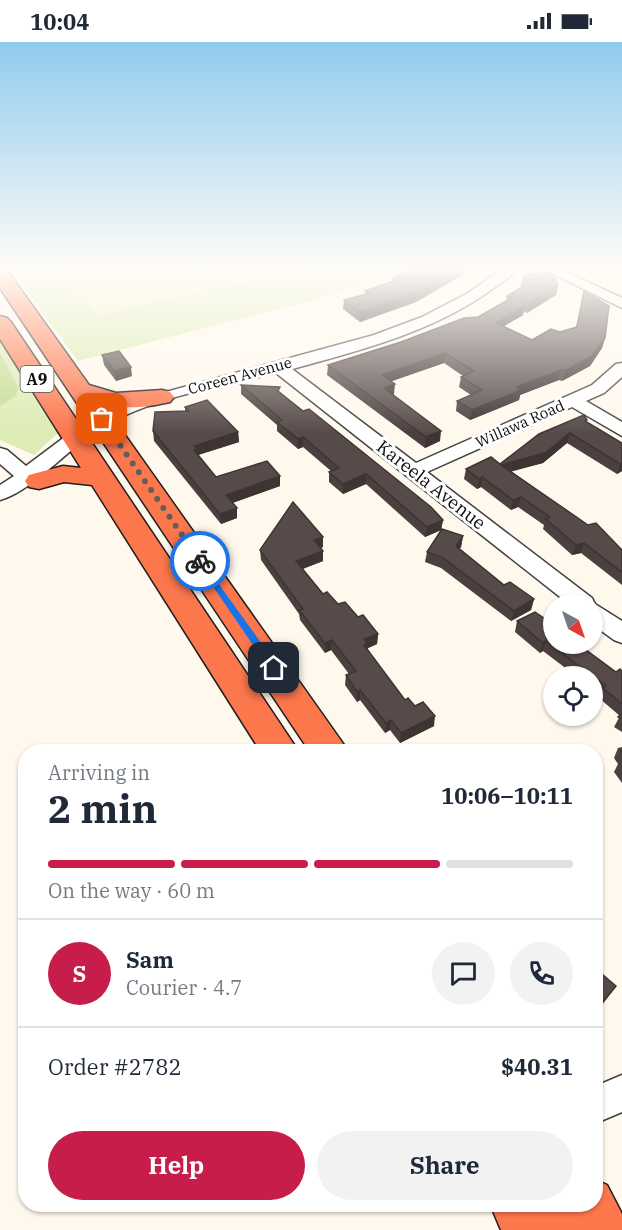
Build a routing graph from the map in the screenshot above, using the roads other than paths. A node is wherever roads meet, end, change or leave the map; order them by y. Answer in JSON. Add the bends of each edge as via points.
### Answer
{"nodes":[{"id":1,"x":0,"y":322,"type":"edge"},
{"id":2,"x":34,"y":322,"type":"edge"},
{"id":3,"x":420,"y":322,"type":"edge"},
{"id":4,"x":278,"y":366,"type":"junction"},
{"id":5,"x":622,"y":368,"type":"edge"},
{"id":6,"x":81,"y":390,"type":"junction"},
{"id":7,"x":162,"y":397,"type":"junction"},
{"id":8,"x":573,"y":400,"type":"junction"},
{"id":9,"x":622,"y":430,"type":"edge"},
{"id":10,"x":111,"y":432,"type":"junction"},
{"id":11,"x":77,"y":442,"type":"junction"},
{"id":12,"x":0,"y":454,"type":"edge"},
{"id":13,"x":412,"y":472,"type":"junction"},
{"id":14,"x":32,"y":478,"type":"junction"},
{"id":15,"x":103,"y":478,"type":"junction"},
{"id":16,"x":0,"y":494,"type":"edge"},
{"id":17,"x":0,"y":504,"type":"edge"},
{"id":18,"x":571,"y":594,"type":"edge"},
{"id":19,"x":603,"y":619,"type":"edge"},
{"id":20,"x":622,"y":634,"type":"edge"},
{"id":21,"x":275,"y":744,"type":"edge"},
{"id":22,"x":326,"y":744,"type":"edge"},
{"id":23,"x":622,"y":1093,"type":"edge"},
{"id":24,"x":603,"y":1102,"type":"edge"},
{"id":25,"x":521,"y":1212,"type":"edge"},
{"id":26,"x":556,"y":1212,"type":"edge"},
{"id":27,"x":592,"y":1212,"type":"edge"},
{"id":28,"x":529,"y":1230,"type":"edge"},
{"id":29,"x":562,"y":1230,"type":"edge"},
{"id":30,"x":601,"y":1230,"type":"edge"}],
"edges":[{"from":1,"to":11,"type":"highway","number":"A9"},
{"from":2,"to":6,"type":"highway","number":"A9"},
{"from":3,"to":4,"type":"street","name":"Coreen Avenue"},
{"from":4,"to":7,"type":"street","name":"Coreen Avenue"},
{"from":4,"to":13,"type":"street","name":"Kareela Avenue"},
{"from":5,"to":8,"type":"street","name":"Willawa Road","via":[[608,383]]},
{"from":6,"to":7,"type":"highway","via":[[115,400]]},
{"from":6,"to":10,"type":"highway","number":"A9"},
{"from":7,"to":10,"type":"street","name":"Coreen Avenue"},
{"from":7,"to":10,"type":"highway","via":[[131,425]]},
{"from":8,"to":9,"type":"street"},
{"from":8,"to":13,"type":"street","name":"Willawa Road"},
{"from":10,"to":11,"type":"street","name":"Coreen Avenue"},
{"from":10,"to":22,"type":"highway","number":"A9"},
{"from":11,"to":14,"type":"street","name":"Coreen Avenue"},
{"from":11,"to":15,"type":"highway","number":"A9"},
{"from":12,"to":14,"type":"street"},
{"from":13,"to":18,"type":"street","name":"Kareela Avenue"},
{"from":14,"to":15,"type":"highway","via":[[63,474]]},
{"from":14,"to":16,"type":"street"},
{"from":14,"to":17,"type":"street","name":"Coreen Avenue"},
{"from":15,"to":21,"type":"highway","number":"A9"},
{"from":19,"to":20,"type":"street"},
{"from":23,"to":24,"type":"street"},
{"from":25,"to":28,"type":"highway"},
{"from":26,"to":29,"type":"highway"},
{"from":27,"to":30,"type":"highway"}]}
